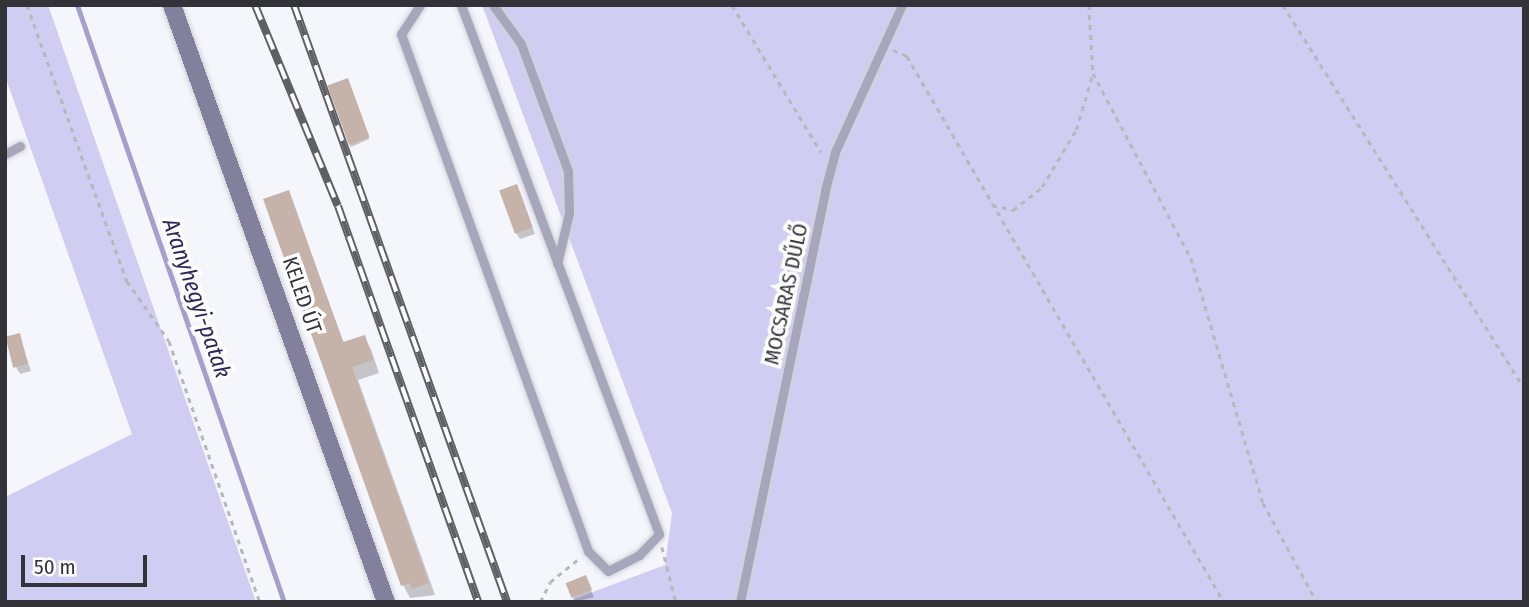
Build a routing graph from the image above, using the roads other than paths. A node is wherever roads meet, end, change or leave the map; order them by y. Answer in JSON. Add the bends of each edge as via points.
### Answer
{"nodes":[{"id":1,"x":172,"y":5,"type":"edge"},
{"id":2,"x":420,"y":5,"type":"edge"},
{"id":3,"x":461,"y":5,"type":"edge"},
{"id":4,"x":493,"y":5,"type":"edge"},
{"id":5,"x":902,"y":5,"type":"edge"},
{"id":6,"x":20,"y":146,"type":"dead end"},
{"id":7,"x":5,"y":154,"type":"edge"},
{"id":8,"x":557,"y":264,"type":"junction"},
{"id":9,"x":386,"y":602,"type":"edge"},
{"id":10,"x":740,"y":602,"type":"edge"}],
"edges":[{"from":1,"to":9,"type":"street","name":"KELED ÚT"},
{"from":2,"to":8,"type":"lane","via":[[401,34],[588,551],[607,572],[639,555],[659,534]]},
{"from":3,"to":8,"type":"lane"},
{"from":4,"to":8,"type":"lane","via":[[521,44],[568,171],[569,213]]},
{"from":5,"to":10,"type":"lane","name":"MOCSARAS DŰLŐ","via":[[831,169]]},
{"from":6,"to":7,"type":"lane"}]}
